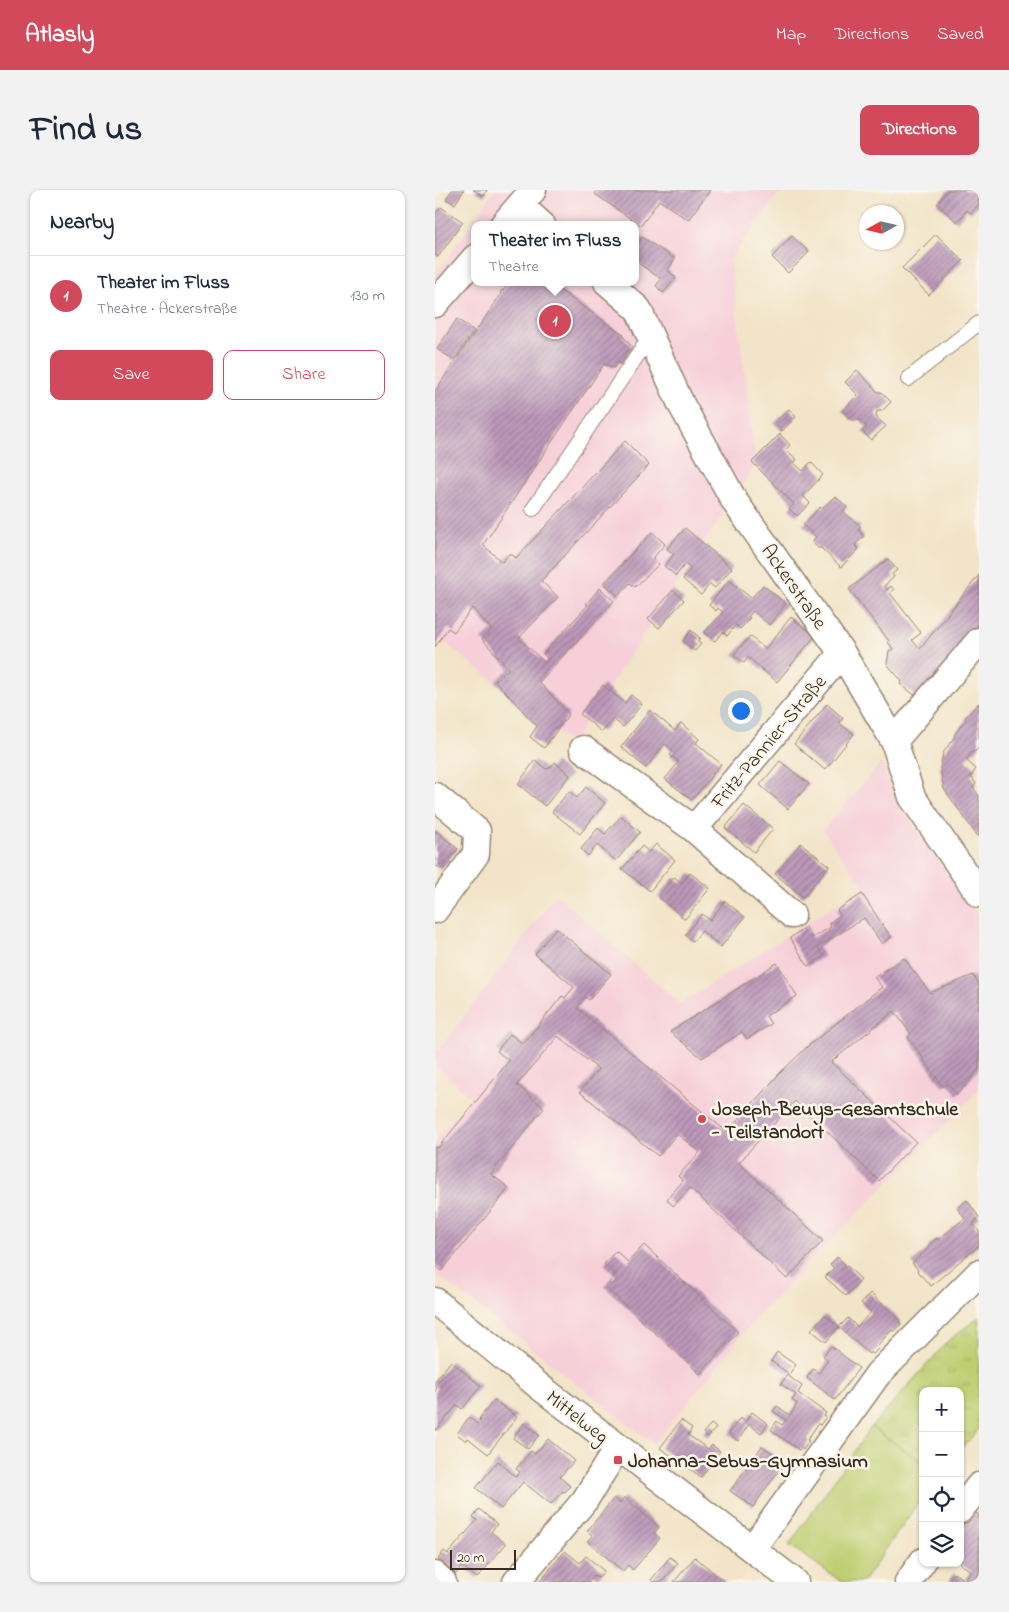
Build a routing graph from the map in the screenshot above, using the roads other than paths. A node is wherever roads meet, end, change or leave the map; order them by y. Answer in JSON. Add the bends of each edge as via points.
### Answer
{"nodes":[{"id":1,"x":526,"y":198,"type":"edge"},
{"id":2,"x":506,"y":221,"type":"edge"},
{"id":3,"x":540,"y":221,"type":"edge"},
{"id":4,"x":471,"y":263,"type":"edge"},
{"id":5,"x":612,"y":286,"type":"edge"},
{"id":6,"x":435,"y":304,"type":"edge"},
{"id":7,"x":979,"y":323,"type":"edge"},
{"id":8,"x":650,"y":337,"type":"junction"},
{"id":9,"x":908,"y":379,"type":"dead end"},
{"id":10,"x":533,"y":509,"type":"dead end"},
{"id":11,"x":979,"y":641,"type":"edge"},
{"id":12,"x":842,"y":653,"type":"junction"},
{"id":13,"x":894,"y":742,"type":"junction"},
{"id":14,"x":583,"y":749,"type":"dead end"},
{"id":15,"x":435,"y":796,"type":"edge"},
{"id":16,"x":694,"y":829,"type":"junction"},
{"id":17,"x":979,"y":894,"type":"edge"},
{"id":18,"x":435,"y":910,"type":"edge"},
{"id":19,"x":792,"y":915,"type":"dead end"},
{"id":20,"x":979,"y":1273,"type":"edge"},
{"id":21,"x":435,"y":1301,"type":"edge"},
{"id":22,"x":618,"y":1447,"type":"junction"},
{"id":23,"x":979,"y":1486,"type":"edge"},
{"id":24,"x":964,"y":1505,"type":"edge"},
{"id":25,"x":752,"y":1549,"type":"junction"},
{"id":26,"x":919,"y":1567,"type":"edge"},
{"id":27,"x":435,"y":1575,"type":"edge"},
{"id":28,"x":443,"y":1582,"type":"edge"},
{"id":29,"x":516,"y":1582,"type":"edge"},
{"id":30,"x":795,"y":1582,"type":"edge"},
{"id":31,"x":908,"y":1582,"type":"edge"}],
"edges":[{"from":1,"to":2,"type":"street"},
{"from":1,"to":3,"type":"street"},
{"from":4,"to":6,"type":"street"},
{"from":5,"to":8,"type":"street","name":"Ackerstraße","via":[[638,309]]},
{"from":7,"to":9,"type":"lane"},
{"from":8,"to":10,"type":"lane"},
{"from":8,"to":12,"type":"street","name":"Ackerstraße","via":[[681,404],[735,502]]},
{"from":11,"to":13,"type":"street"},
{"from":12,"to":13,"type":"street","name":"Ackerstraße"},
{"from":12,"to":16,"type":"street","name":"Fritz-Pannier-Straße"},
{"from":13,"to":17,"type":"street","name":"Ackerstraße","via":[[912,797]]},
{"from":14,"to":16,"type":"street"},
{"from":15,"to":18,"type":"street","via":[[477,831],[476,854]]},
{"from":16,"to":19,"type":"street"},
{"from":20,"to":25,"type":"street","via":[[879,1374]]},
{"from":21,"to":22,"type":"street","name":"Mittelweg","via":[[540,1388]]},
{"from":22,"to":25,"type":"street","name":"Mittelweg"},
{"from":22,"to":29,"type":"street","via":[[585,1500]]},
{"from":23,"to":24,"type":"street"},
{"from":25,"to":30,"type":"street","name":"Mittelweg"},
{"from":26,"to":31,"type":"street"},
{"from":27,"to":28,"type":"street"}]}
